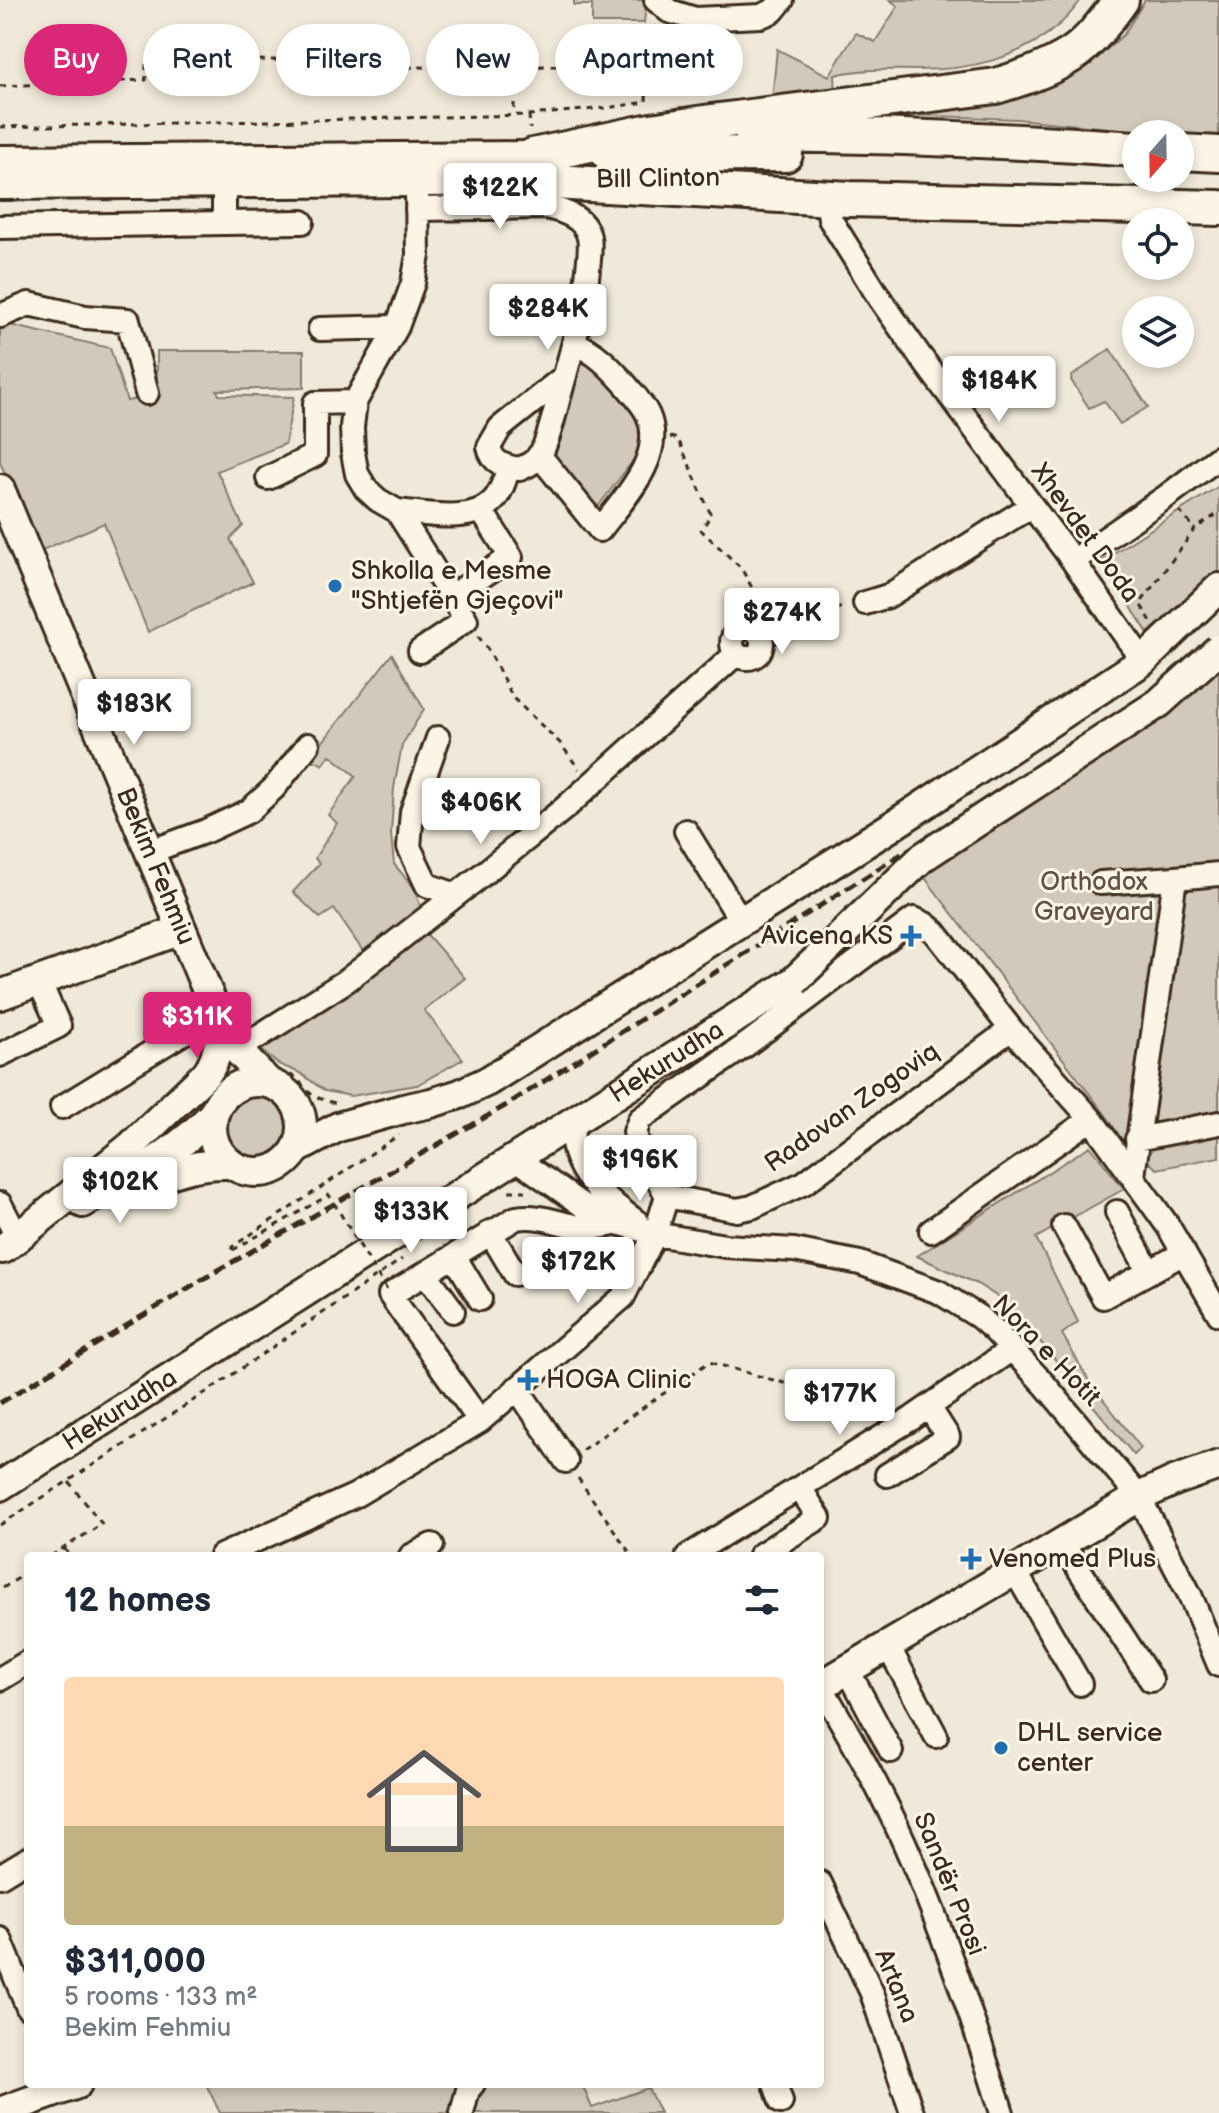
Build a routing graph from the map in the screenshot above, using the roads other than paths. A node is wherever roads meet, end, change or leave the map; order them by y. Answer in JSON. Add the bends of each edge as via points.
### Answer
{"nodes":[{"id":1,"x":782,"y":0,"type":"edge"},
{"id":2,"x":1121,"y":0,"type":"edge"},
{"id":3,"x":662,"y":6,"type":"edge"},
{"id":4,"x":1122,"y":148,"type":"edge"},
{"id":5,"x":1194,"y":153,"type":"edge"},
{"id":6,"x":1219,"y":154,"type":"edge"},
{"id":7,"x":533,"y":155,"type":"junction"},
{"id":8,"x":0,"y":160,"type":"edge"},
{"id":9,"x":1122,"y":167,"type":"edge"},
{"id":10,"x":1194,"y":170,"type":"edge"},
{"id":11,"x":1219,"y":171,"type":"edge"},
{"id":12,"x":224,"y":183,"type":"junction"},
{"id":13,"x":0,"y":185,"type":"edge"},
{"id":14,"x":1219,"y":193,"type":"edge"},
{"id":15,"x":417,"y":195,"type":"junction"},
{"id":16,"x":839,"y":198,"type":"junction"},
{"id":17,"x":1219,"y":208,"type":"edge"},
{"id":18,"x":302,"y":222,"type":"dead end"},
{"id":19,"x":224,"y":223,"type":"junction"},
{"id":20,"x":0,"y":227,"type":"edge"},
{"id":21,"x":0,"y":316,"type":"edge"},
{"id":22,"x":397,"y":327,"type":"junction"},
{"id":23,"x":320,"y":329,"type":"dead end"},
{"id":24,"x":574,"y":343,"type":"junction"},
{"id":25,"x":565,"y":376,"type":"junction"},
{"id":26,"x":147,"y":393,"type":"dead end"},
{"id":27,"x":355,"y":402,"type":"junction"},
{"id":28,"x":539,"y":455,"type":"junction"},
{"id":29,"x":1219,"y":457,"type":"edge"},
{"id":30,"x":509,"y":467,"type":"junction"},
{"id":31,"x":268,"y":478,"type":"dead end"},
{"id":32,"x":1031,"y":506,"type":"junction"},
{"id":33,"x":3,"y":507,"type":"edge"},
{"id":34,"x":481,"y":510,"type":"junction"},
{"id":35,"x":397,"y":511,"type":"junction"},
{"id":36,"x":1073,"y":561,"type":"junction"},
{"id":37,"x":1219,"y":588,"type":"edge"},
{"id":38,"x":452,"y":596,"type":"junction"},
{"id":39,"x":865,"y":603,"type":"road end"},
{"id":40,"x":761,"y":642,"type":"road end"},
{"id":41,"x":1219,"y":649,"type":"edge"},
{"id":42,"x":420,"y":651,"type":"dead end"},
{"id":43,"x":1143,"y":661,"type":"junction"},
{"id":44,"x":438,"y":738,"type":"dead end"},
{"id":45,"x":308,"y":745,"type":"dead end"},
{"id":46,"x":686,"y":831,"type":"dead end"},
{"id":47,"x":149,"y":852,"type":"junction"},
{"id":48,"x":1219,"y":874,"type":"edge"},
{"id":49,"x":1175,"y":878,"type":"junction"},
{"id":50,"x":1101,"y":883,"type":"dead end"},
{"id":51,"x":456,"y":895,"type":"junction"},
{"id":52,"x":741,"y":921,"type":"junction"},
{"id":53,"x":181,"y":930,"type":"junction"},
{"id":54,"x":39,"y":981,"type":"junction"},
{"id":55,"x":0,"y":995,"type":"edge"},
{"id":56,"x":220,"y":1020,"type":"junction"},
{"id":57,"x":1011,"y":1029,"type":"junction"},
{"id":58,"x":237,"y":1050,"type":"junction"},
{"id":59,"x":0,"y":1055,"type":"edge"},
{"id":60,"x":276,"y":1078,"type":"junction"},
{"id":61,"x":298,"y":1106,"type":"junction"},
{"id":62,"x":62,"y":1107,"type":"dead end"},
{"id":63,"x":216,"y":1107,"type":"junction"},
{"id":64,"x":406,"y":1118,"type":"junction"},
{"id":65,"x":1091,"y":1119,"type":"junction"},
{"id":66,"x":574,"y":1122,"type":"junction"},
{"id":67,"x":1219,"y":1123,"type":"edge"},
{"id":68,"x":1137,"y":1139,"type":"junction"},
{"id":69,"x":297,"y":1149,"type":"junction"},
{"id":70,"x":515,"y":1158,"type":"junction"},
{"id":71,"x":230,"y":1164,"type":"junction"},
{"id":72,"x":1133,"y":1176,"type":"junction"},
{"id":73,"x":667,"y":1196,"type":"junction"},
{"id":74,"x":0,"y":1204,"type":"edge"},
{"id":75,"x":1117,"y":1212,"type":"dead end"},
{"id":76,"x":618,"y":1223,"type":"junction"},
{"id":77,"x":1064,"y":1226,"type":"dead end"},
{"id":78,"x":931,"y":1231,"type":"dead end"},
{"id":79,"x":490,"y":1232,"type":"junction"},
{"id":80,"x":655,"y":1234,"type":"junction"},
{"id":81,"x":10,"y":1244,"type":"edge"},
{"id":82,"x":1184,"y":1253,"type":"junction"},
{"id":83,"x":454,"y":1256,"type":"junction"},
{"id":84,"x":1149,"y":1272,"type":"junction"},
{"id":85,"x":426,"y":1274,"type":"junction"},
{"id":86,"x":515,"y":1274,"type":"dead end"},
{"id":87,"x":1209,"y":1278,"type":"edge"},
{"id":88,"x":480,"y":1299,"type":"dead end"},
{"id":89,"x":453,"y":1311,"type":"dead end"},
{"id":90,"x":1219,"y":1314,"type":"edge"},
{"id":91,"x":1012,"y":1349,"type":"junction"},
{"id":92,"x":517,"y":1388,"type":"junction"},
{"id":93,"x":920,"y":1413,"type":"junction"},
{"id":94,"x":480,"y":1421,"type":"junction"},
{"id":95,"x":566,"y":1461,"type":"road end"},
{"id":96,"x":1219,"y":1465,"type":"edge"},
{"id":97,"x":887,"y":1475,"type":"dead end"},
{"id":98,"x":0,"y":1486,"type":"edge"},
{"id":99,"x":800,"y":1488,"type":"junction"},
{"id":100,"x":1139,"y":1497,"type":"junction"},
{"id":101,"x":1062,"y":1543,"type":"junction"},
{"id":102,"x":432,"y":1545,"type":"dead end"},
{"id":103,"x":230,"y":1552,"type":"edge"},
{"id":104,"x":419,"y":1552,"type":"edge"},
{"id":105,"x":695,"y":1552,"type":"edge"},
{"id":106,"x":765,"y":1552,"type":"edge"},
{"id":107,"x":1015,"y":1571,"type":"junction"},
{"id":108,"x":888,"y":1646,"type":"junction"},
{"id":109,"x":24,"y":1664,"type":"edge"},
{"id":110,"x":1219,"y":1665,"type":"edge"},
{"id":111,"x":848,"y":1670,"type":"junction"},
{"id":112,"x":0,"y":1679,"type":"edge"},
{"id":113,"x":1151,"y":1680,"type":"dead end"},
{"id":114,"x":824,"y":1684,"type":"edge"},
{"id":115,"x":1080,"y":1684,"type":"dead end"},
{"id":116,"x":824,"y":1693,"type":"edge"},
{"id":117,"x":936,"y":1736,"type":"dead end"},
{"id":118,"x":891,"y":1751,"type":"dead end"},
{"id":119,"x":24,"y":1861,"type":"edge"},
{"id":120,"x":0,"y":1876,"type":"edge"},
{"id":121,"x":824,"y":1891,"type":"edge"},
{"id":122,"x":0,"y":1939,"type":"edge"},
{"id":123,"x":24,"y":1998,"type":"edge"},
{"id":124,"x":66,"y":2088,"type":"edge"},
{"id":125,"x":470,"y":2088,"type":"edge"},
{"id":126,"x":0,"y":2112,"type":"edge"},
{"id":127,"x":462,"y":2113,"type":"edge"},
{"id":128,"x":912,"y":2113,"type":"edge"},
{"id":129,"x":1002,"y":2113,"type":"edge"}],
"edges":[{"from":1,"to":3,"type":"street","via":[[773,11],[748,18],[695,19]]},
{"from":2,"to":7,"type":"highway","via":[[1073,53],[1035,74],[996,86],[711,122]]},
{"from":4,"to":7,"type":"highway","via":[[850,135],[674,136]]},
{"from":5,"to":6,"type":"highway"},
{"from":7,"to":8,"type":"main road","name":"Bill Clinton"},
{"from":7,"to":9,"type":"highway","name":"Bill Clinton","via":[[824,154]]},
{"from":7,"to":14,"type":"highway","name":"Bill Clinton","via":[[741,178]]},
{"from":7,"to":15,"type":"main road","name":"Bill Clinton"},
{"from":7,"to":16,"type":"highway"},
{"from":10,"to":11,"type":"highway"},
{"from":12,"to":13,"type":"main road","name":"Bill Clinton"},
{"from":12,"to":15,"type":"main road","name":"Bill Clinton"},
{"from":12,"to":19,"type":"street"},
{"from":15,"to":22,"type":"street","via":[[418,255]]},
{"from":15,"to":24,"type":"street","via":[[546,207],[575,217],[589,237],[590,253]]},
{"from":16,"to":17,"type":"highway"},
{"from":16,"to":32,"type":"street","name":"Xhevdet Doda","via":[[830,219],[873,288]]},
{"from":18,"to":19,"type":"street"},
{"from":19,"to":20,"type":"street"},
{"from":21,"to":26,"type":"street","via":[[29,304],[128,320]]},
{"from":22,"to":23,"type":"street"},
{"from":22,"to":27,"type":"street"},
{"from":24,"to":25,"type":"street"},
{"from":24,"to":28,"type":"street","via":[[601,358],[648,416],[652,430],[646,464],[600,530]]},
{"from":25,"to":28,"type":"street"},
{"from":25,"to":30,"type":"street","via":[[492,439],[491,455]]},
{"from":27,"to":31,"type":"street","via":[[315,403],[315,455]]},
{"from":27,"to":35,"type":"street","via":[[357,474],[366,489]]},
{"from":28,"to":30,"type":"street","via":[[530,465]]},
{"from":29,"to":36,"type":"street"},
{"from":30,"to":34,"type":"street","via":[[498,495]]},
{"from":32,"to":36,"type":"street","name":"Xhevdet Doda"},
{"from":32,"to":39,"type":"street","via":[[888,596]]},
{"from":33,"to":47,"type":"main road","name":"Bekim Fehmiu"},
{"from":34,"to":35,"type":"street","via":[[465,515]]},
{"from":34,"to":38,"type":"street","via":[[511,557]]},
{"from":35,"to":38,"type":"street"},
{"from":36,"to":43,"type":"street","name":"Xhevdet Doda"},
{"from":37,"to":43,"type":"main road"},
{"from":38,"to":42,"type":"street","via":[[466,620]]},
{"from":40,"to":51,"type":"street","via":[[752,629],[736,633],[736,654],[566,807]]},
{"from":41,"to":66,"type":"main road","name":"Hekurudha","bridge":true,"via":[[1159,703],[923,857],[794,981]]},
{"from":43,"to":52,"type":"main road"},
{"from":44,"to":51,"type":"street","via":[[412,812],[409,847],[427,885]]},
{"from":45,"to":47,"type":"street","via":[[249,811]]},
{"from":46,"to":52,"type":"street"},
{"from":47,"to":53,"type":"main road","name":"Bekim Fehmiu"},
{"from":48,"to":49,"type":"street"},
{"from":49,"to":50,"type":"street"},
{"from":49,"to":68,"type":"street"},
{"from":51,"to":58,"type":"street","via":[[346,981]]},
{"from":52,"to":64,"type":"main road","via":[[488,1081]]},
{"from":53,"to":54,"type":"main road"},
{"from":53,"to":56,"type":"main road","name":"Bekim Fehmiu"},
{"from":54,"to":55,"type":"main road"},
{"from":54,"to":59,"type":"street","via":[[59,1026]]},
{"from":56,"to":58,"type":"main road","name":"Bekim Fehmiu"},
{"from":56,"to":62,"type":"street","via":[[183,1033]]},
{"from":56,"to":63,"type":"main road","name":"Bekim Fehmiu","via":[[223,1083]]},
{"from":56,"to":81,"type":"main road","via":[[220,1044],[207,1073],[130,1147]]},
{"from":57,"to":65,"type":"street"},
{"from":57,"to":73,"type":"street","name":"Radovan Zogoviq","via":[[804,1183],[737,1210]]},
{"from":57,"to":73,"type":"street","via":[[935,932],[914,919],[640,1119],[637,1141]]},
{"from":58,"to":60,"type":"main road","name":"Bekim Fehmiu"},
{"from":60,"to":61,"type":"main road"},
{"from":60,"to":63,"type":"main road","via":[[244,1083]]},
{"from":61,"to":64,"type":"main road"},
{"from":61,"to":69,"type":"main road","via":[[302,1134]]},
{"from":63,"to":71,"type":"main road","via":[[213,1141]]},
{"from":63,"to":81,"type":"main road","via":[[170,1153]]},
{"from":64,"to":69,"type":"main road","via":[[338,1127]]},
{"from":65,"to":72,"type":"street"},
{"from":65,"to":78,"type":"street"},
{"from":66,"to":70,"type":"main road","name":"Hekurudha"},
{"from":66,"to":80,"type":"street","name":"Nora e Hotit","via":[[575,1151],[597,1191]]},
{"from":67,"to":68,"type":"street"},
{"from":68,"to":72,"type":"street"},
{"from":69,"to":71,"type":"main road","via":[[288,1161],[259,1173]]},
{"from":70,"to":76,"type":"street","name":"Nora e Hotit","via":[[592,1212]]},
{"from":70,"to":98,"type":"main road","name":"Hekurudha"},
{"from":71,"to":81,"type":"main road","via":[[179,1169]]},
{"from":72,"to":82,"type":"street"},
{"from":73,"to":80,"type":"street"},
{"from":74,"to":81,"type":"street"},
{"from":75,"to":84,"type":"street"},
{"from":76,"to":79,"type":"street","via":[[581,1227],[530,1215]]},
{"from":76,"to":80,"type":"street","name":"Nora e Hotit"},
{"from":77,"to":84,"type":"street","via":[[1103,1297]]},
{"from":79,"to":83,"type":"street"},
{"from":79,"to":86,"type":"street"},
{"from":80,"to":91,"type":"street","name":"Nora e Hotit","via":[[860,1263],[939,1292],[979,1317]]},
{"from":80,"to":92,"type":"street","via":[[623,1297]]},
{"from":82,"to":84,"type":"street"},
{"from":82,"to":87,"type":"street"},
{"from":83,"to":85,"type":"street"},
{"from":83,"to":88,"type":"street"},
{"from":85,"to":89,"type":"street"},
{"from":85,"to":94,"type":"street","via":[[384,1285]]},
{"from":87,"to":90,"type":"street"},
{"from":91,"to":93,"type":"street"},
{"from":91,"to":100,"type":"street","name":"Nora e Hotit"},
{"from":92,"to":94,"type":"street"},
{"from":92,"to":95,"type":"street"},
{"from":93,"to":97,"type":"street","via":[[948,1437]]},
{"from":93,"to":99,"type":"street"},
{"from":94,"to":103,"type":"street","via":[[356,1495]]},
{"from":96,"to":100,"type":"main road"},
{"from":99,"to":105,"type":"street"},
{"from":99,"to":106,"type":"street","via":[[819,1518]]},
{"from":100,"to":101,"type":"main road"},
{"from":100,"to":110,"type":"street","name":"Nora e Hotit"},
{"from":101,"to":107,"type":"main road"},
{"from":101,"to":113,"type":"street"},
{"from":102,"to":104,"type":"street"},
{"from":107,"to":108,"type":"main road"},
{"from":107,"to":115,"type":"street"},
{"from":108,"to":111,"type":"main road"},
{"from":108,"to":117,"type":"street"},
{"from":109,"to":112,"type":"street"},
{"from":111,"to":114,"type":"main road"},
{"from":111,"to":118,"type":"street"},
{"from":116,"to":129,"type":"street","name":"Sandër Prosi","via":[[905,1843]]},
{"from":119,"to":120,"type":"street"},
{"from":121,"to":128,"type":"street","name":"Artana","via":[[872,1993]]},
{"from":122,"to":123,"type":"street"},
{"from":124,"to":126,"type":"main road"},
{"from":125,"to":127,"type":"street"}]}
